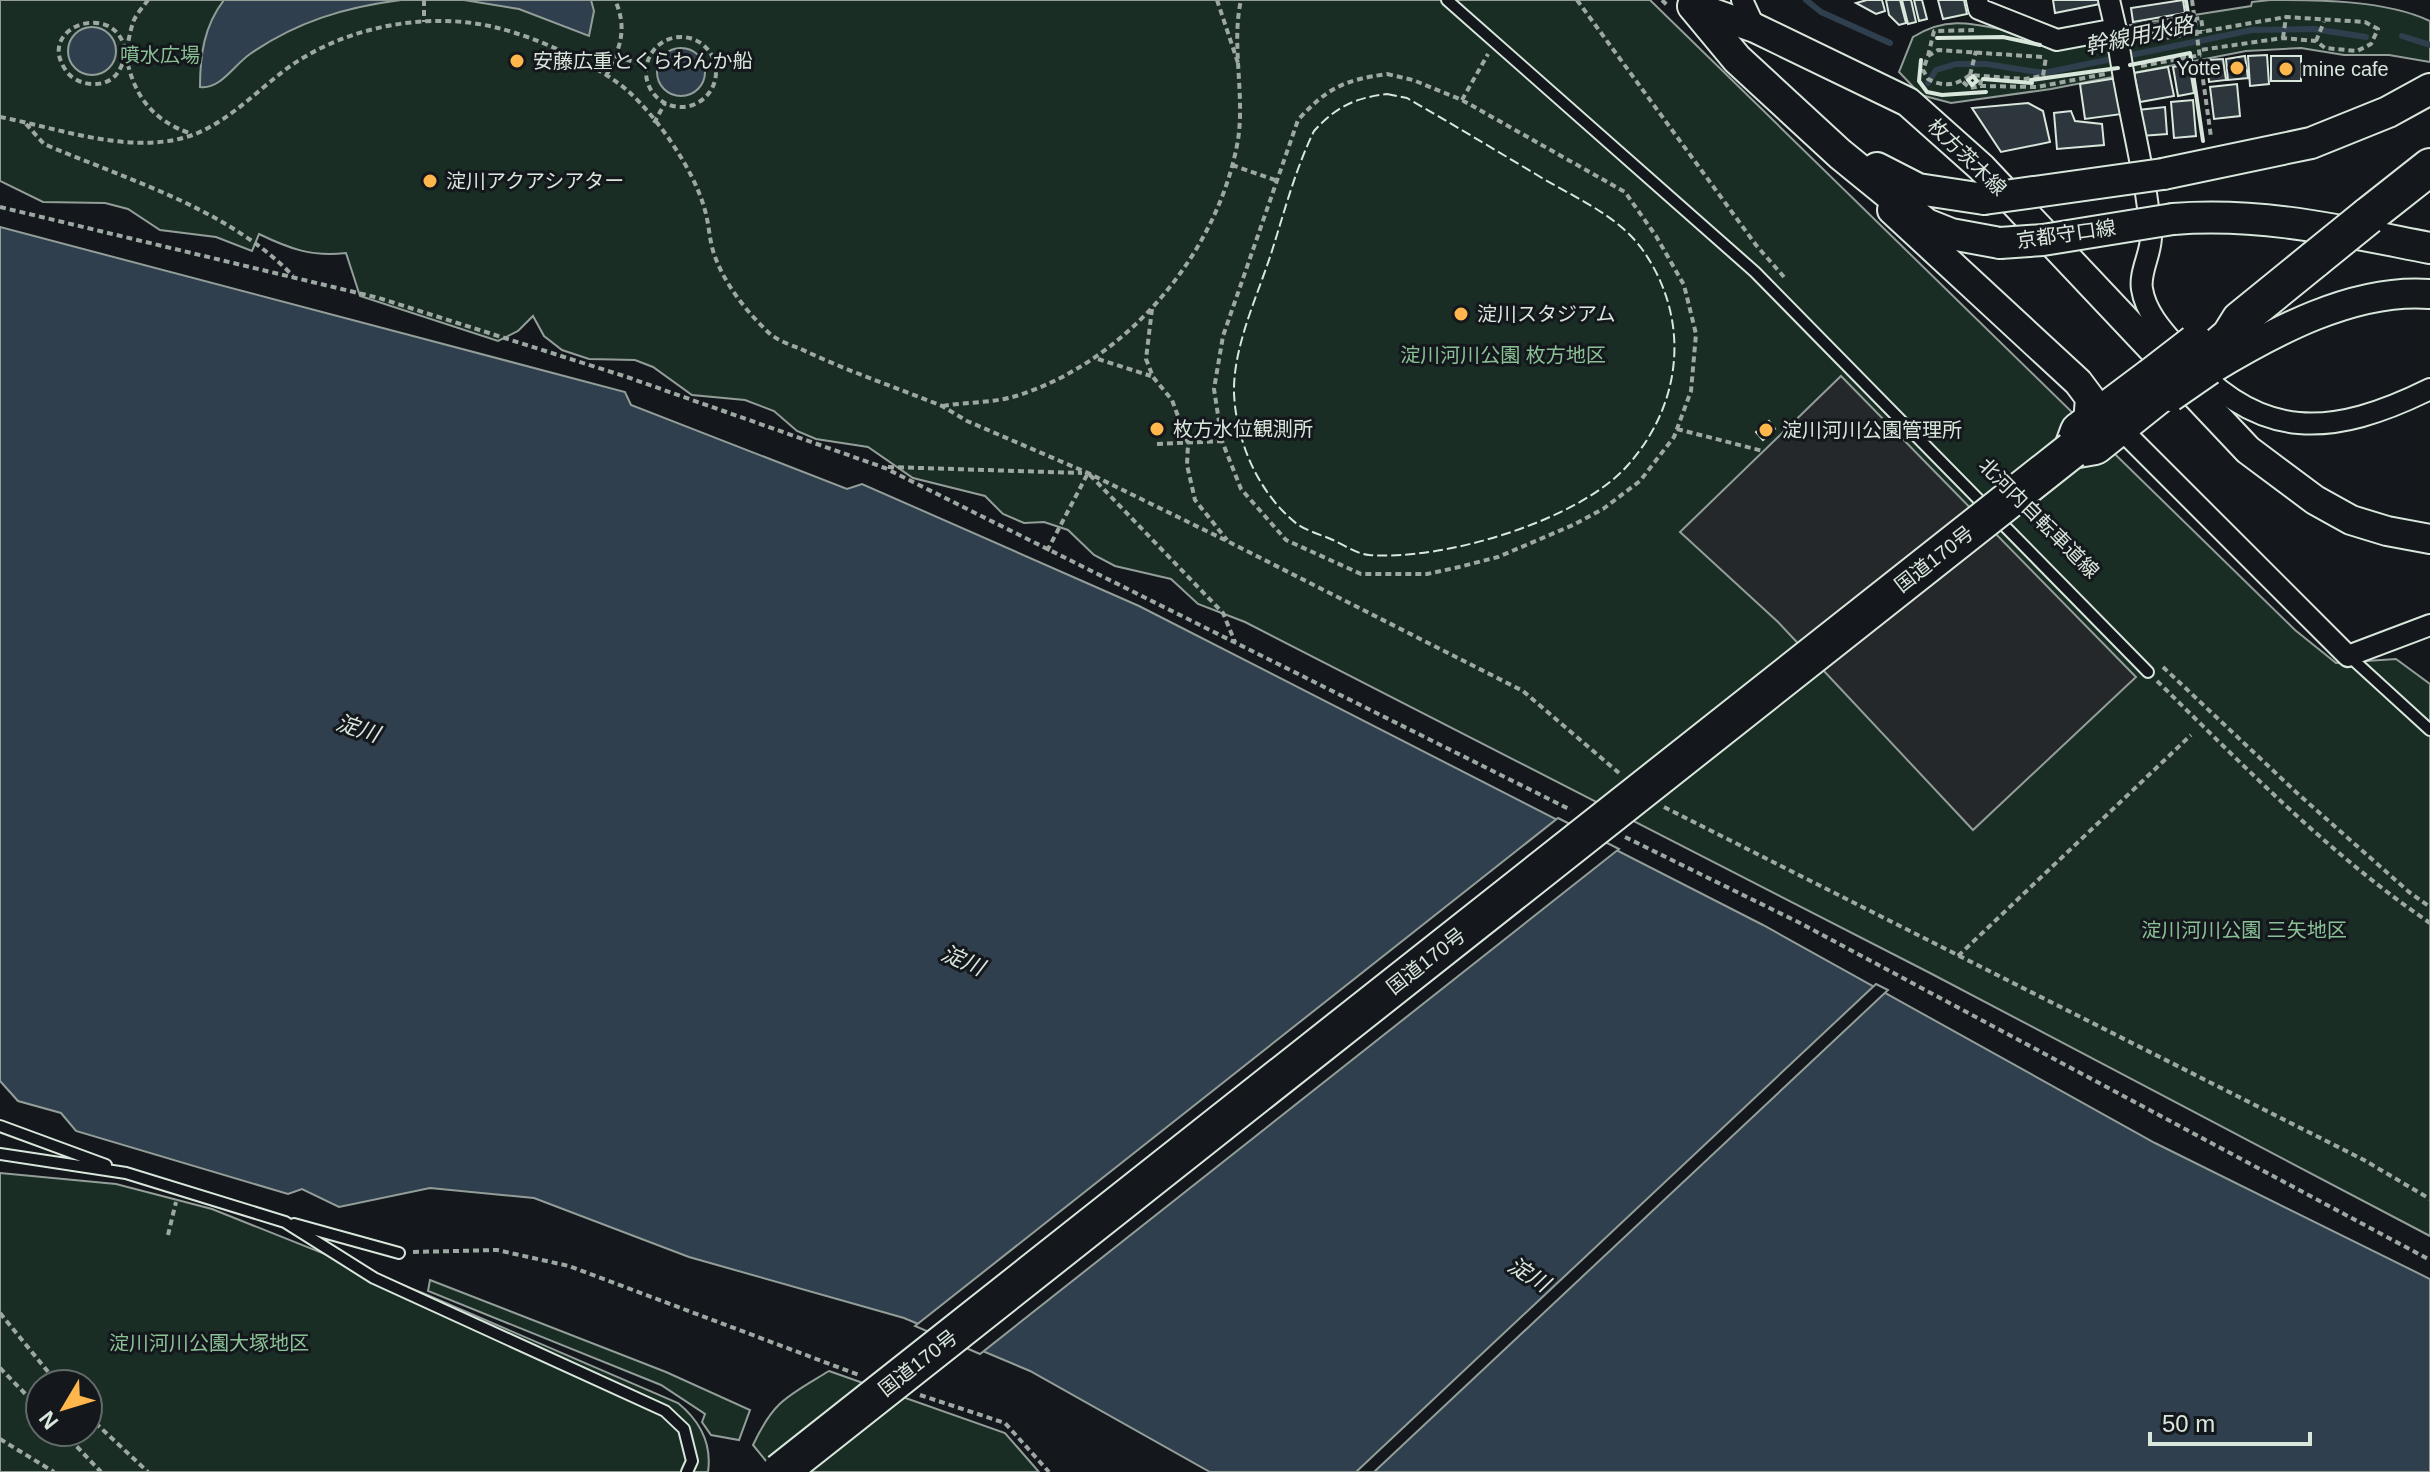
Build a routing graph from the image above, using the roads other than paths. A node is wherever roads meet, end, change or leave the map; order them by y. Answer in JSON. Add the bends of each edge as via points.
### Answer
{"nodes":[{"id":1,"x":1447,"y":0,"type":"edge"},
{"id":2,"x":1742,"y":0,"type":"edge"},
{"id":3,"x":1977,"y":0,"type":"edge"},
{"id":4,"x":2109,"y":0,"type":"edge"},
{"id":5,"x":1690,"y":3,"type":"edge"},
{"id":6,"x":1755,"y":28,"type":"junction"},
{"id":7,"x":2116,"y":30,"type":"junction"},
{"id":8,"x":2430,"y":89,"type":"edge"},
{"id":9,"x":1840,"y":154,"type":"junction"},
{"id":10,"x":2430,"y":167,"type":"edge"},
{"id":11,"x":2430,"y":248,"type":"edge"},
{"id":12,"x":2430,"y":294,"type":"edge"},
{"id":13,"x":2203,"y":356,"type":"junction"},
{"id":14,"x":2430,"y":389,"type":"edge"},
{"id":15,"x":2091,"y":436,"type":"junction"},
{"id":16,"x":2430,"y":539,"type":"edge"},
{"id":17,"x":2430,"y":625,"type":"edge"},
{"id":18,"x":2348,"y":656,"type":"junction"},
{"id":19,"x":2148,"y":672,"type":"road end"},
{"id":20,"x":2430,"y":730,"type":"edge"},
{"id":21,"x":0,"y":1126,"type":"edge"},
{"id":22,"x":0,"y":1154,"type":"edge"},
{"id":23,"x":126,"y":1173,"type":"junction"},
{"id":24,"x":285,"y":1222,"type":"junction"},
{"id":25,"x":399,"y":1253,"type":"road end"},
{"id":26,"x":687,"y":1472,"type":"edge"},
{"id":27,"x":780,"y":1472,"type":"edge"}],
"edges":[{"from":1,"to":19,"type":"lane","via":[[1755,272]]},
{"from":2,"to":6,"type":"street"},
{"from":3,"to":7,"type":"street","via":[[1979,9],[2057,40]]},
{"from":4,"to":7,"type":"street"},
{"from":5,"to":6,"type":"main road","name":"枚方茨木線"},
{"from":5,"to":8,"type":"main road","bridge":true,"via":[[1876,167],[1918,189],[1984,199],[2163,174],[2311,143]]},
{"from":5,"to":9,"type":"main road","name":"京都守口線","via":[[1737,59]]},
{"from":6,"to":16,"type":"main road","name":"枚方茨木線","via":[[1908,102],[1982,168],[2248,450],[2274,471],[2351,520]]},
{"from":7,"to":14,"type":"street","bridge":true,"via":[[2151,238],[2141,287],[2155,321],[2192,365],[2235,403],[2286,422],[2335,425]]},
{"from":9,"to":11,"type":"main road","name":"京都守口線","bridge":true,"via":[[1926,224],[2000,243],[2227,215],[2286,220]]},
{"from":9,"to":15,"type":"main road","via":[[1903,222],[2078,382],[2090,398]]},
{"from":10,"to":13,"type":"highway","name":"国道170号","bridge":true,"via":[[2240,320],[2217,325]]},
{"from":12,"to":13,"type":"main road","via":[[2376,299]]},
{"from":13,"to":15,"type":"highway","name":"国道170号","bridge":true},
{"from":15,"to":18,"type":"street"},
{"from":15,"to":27,"type":"highway","name":"国道170号","bridge":true},
{"from":17,"to":18,"type":"street"},
{"from":18,"to":20,"type":"lane"},
{"from":21,"to":23,"type":"lane"},
{"from":22,"to":23,"type":"lane"},
{"from":23,"to":24,"type":"lane"},
{"from":24,"to":25,"type":"lane"},
{"from":24,"to":26,"type":"lane","via":[[374,1278],[665,1411],[684,1429],[692,1461]]}]}
